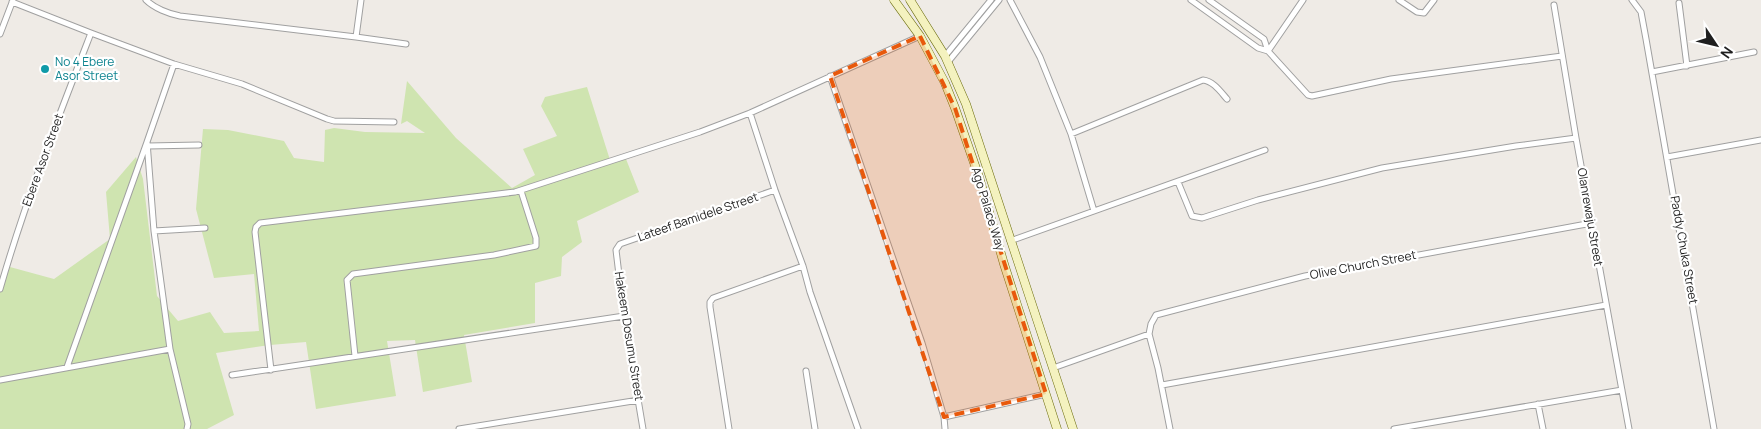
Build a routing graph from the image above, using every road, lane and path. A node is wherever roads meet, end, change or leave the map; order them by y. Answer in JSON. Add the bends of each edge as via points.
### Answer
{"nodes":[{"id":1,"x":146,"y":0,"type":"edge"},
{"id":2,"x":361,"y":0,"type":"edge"},
{"id":3,"x":894,"y":0,"type":"edge"},
{"id":4,"x":910,"y":0,"type":"edge"},
{"id":5,"x":991,"y":0,"type":"edge"},
{"id":6,"x":999,"y":0,"type":"edge"},
{"id":7,"x":1010,"y":0,"type":"edge"},
{"id":8,"x":1191,"y":0,"type":"edge"},
{"id":9,"x":1209,"y":0,"type":"edge"},
{"id":10,"x":1303,"y":0,"type":"edge"},
{"id":11,"x":1400,"y":0,"type":"edge"},
{"id":12,"x":1434,"y":0,"type":"edge"},
{"id":13,"x":1632,"y":0,"type":"edge"},
{"id":14,"x":13,"y":1,"type":"edge"},
{"id":15,"x":1679,"y":3,"type":"dead end"},
{"id":16,"x":1554,"y":5,"type":"dead end"},
{"id":17,"x":91,"y":33,"type":"junction"},
{"id":18,"x":0,"y":34,"type":"edge"},
{"id":19,"x":920,"y":36,"type":"junction"},
{"id":20,"x":356,"y":37,"type":"junction"},
{"id":21,"x":406,"y":44,"type":"dead end"},
{"id":22,"x":1268,"y":51,"type":"junction"},
{"id":23,"x":1754,"y":52,"type":"dead end"},
{"id":24,"x":1562,"y":56,"type":"junction"},
{"id":25,"x":946,"y":59,"type":"junction"},
{"id":26,"x":174,"y":64,"type":"junction"},
{"id":27,"x":1687,"y":66,"type":"junction"},
{"id":28,"x":1652,"y":72,"type":"junction"},
{"id":29,"x":830,"y":76,"type":"junction"},
{"id":30,"x":1226,"y":98,"type":"dead end"},
{"id":31,"x":750,"y":113,"type":"junction"},
{"id":32,"x":394,"y":122,"type":"dead end"},
{"id":33,"x":1071,"y":134,"type":"junction"},
{"id":34,"x":1576,"y":138,"type":"junction"},
{"id":35,"x":1761,"y":140,"type":"edge"},
{"id":36,"x":148,"y":144,"type":"junction"},
{"id":37,"x":199,"y":146,"type":"dead end"},
{"id":38,"x":1266,"y":150,"type":"dead end"},
{"id":39,"x":1668,"y":157,"type":"junction"},
{"id":40,"x":1178,"y":182,"type":"junction"},
{"id":41,"x":521,"y":190,"type":"junction"},
{"id":42,"x":775,"y":190,"type":"junction"},
{"id":43,"x":1094,"y":211,"type":"junction"},
{"id":44,"x":1592,"y":222,"type":"junction"},
{"id":45,"x":206,"y":228,"type":"dead end"},
{"id":46,"x":154,"y":231,"type":"junction"},
{"id":47,"x":1010,"y":241,"type":"junction"},
{"id":48,"x":620,"y":244,"type":"joint"},
{"id":49,"x":804,"y":266,"type":"junction"},
{"id":50,"x":0,"y":289,"type":"edge"},
{"id":51,"x":1606,"y":305,"type":"junction"},
{"id":52,"x":624,"y":316,"type":"junction"},
{"id":53,"x":1150,"y":334,"type":"junction"},
{"id":54,"x":170,"y":349,"type":"junction"},
{"id":55,"x":355,"y":356,"type":"junction"},
{"id":56,"x":66,"y":368,"type":"junction"},
{"id":57,"x":1053,"y":368,"type":"junction"},
{"id":58,"x":271,"y":370,"type":"junction"},
{"id":59,"x":806,"y":371,"type":"dead end"},
{"id":60,"x":232,"y":376,"type":"dead end"},
{"id":61,"x":0,"y":380,"type":"edge"},
{"id":62,"x":1162,"y":385,"type":"junction"},
{"id":63,"x":1622,"y":390,"type":"junction"},
{"id":64,"x":1046,"y":394,"type":"junction"},
{"id":65,"x":639,"y":400,"type":"junction"},
{"id":66,"x":1538,"y":404,"type":"junction"},
{"id":67,"x":944,"y":417,"type":"junction"},
{"id":68,"x":187,"y":429,"type":"edge"},
{"id":69,"x":459,"y":429,"type":"edge"},
{"id":70,"x":643,"y":429,"type":"edge"},
{"id":71,"x":729,"y":429,"type":"edge"},
{"id":72,"x":815,"y":429,"type":"edge"},
{"id":73,"x":858,"y":429,"type":"edge"},
{"id":74,"x":945,"y":429,"type":"edge"},
{"id":75,"x":1057,"y":429,"type":"edge"},
{"id":76,"x":1073,"y":429,"type":"edge"},
{"id":77,"x":1170,"y":429,"type":"edge"},
{"id":78,"x":1394,"y":429,"type":"edge"},
{"id":79,"x":1543,"y":429,"type":"edge"},
{"id":80,"x":1629,"y":429,"type":"edge"},
{"id":81,"x":1714,"y":429,"type":"edge"}],
"edges":[{"from":1,"to":20,"type":"street","via":[[180,16]]},
{"from":2,"to":20,"type":"street"},
{"from":3,"to":19,"type":"main road","name":"Ago Palace Way"},
{"from":4,"to":25,"type":"main road","name":"Ago Palace Way"},
{"from":5,"to":25,"type":"street"},
{"from":6,"to":25,"type":"street"},
{"from":7,"to":33,"type":"street","via":[[1040,57]]},
{"from":8,"to":22,"type":"street","via":[[1258,48]]},
{"from":9,"to":22,"type":"street","via":[[1264,39]]},
{"from":10,"to":22,"type":"street"},
{"from":11,"to":12,"type":"street","via":[[1417,12],[1424,12]]},
{"from":13,"to":28,"type":"street","name":"Paddy Chuka Street","via":[[1641,12]]},
{"from":14,"to":17,"type":"street"},
{"from":14,"to":18,"type":"street"},
{"from":15,"to":27,"type":"street"},
{"from":16,"to":24,"type":"street","name":"Olanrewaju Street"},
{"from":17,"to":26,"type":"street"},
{"from":17,"to":50,"type":"street","name":"Ebere Asor Street","via":[[44,155]]},
{"from":19,"to":29,"type":"street"},
{"from":19,"to":64,"type":"main road","name":"Ago Palace Way","via":[[945,83],[979,177]]},
{"from":20,"to":21,"type":"street"},
{"from":22,"to":24,"type":"street","via":[[1312,96],[1391,79]]},
{"from":23,"to":27,"type":"street"},
{"from":24,"to":34,"type":"street","name":"Olanrewaju Street"},
{"from":25,"to":47,"type":"main road","name":"Ago Palace Way","via":[[966,104]]},
{"from":26,"to":32,"type":"street","via":[[242,84],[334,121]]},
{"from":26,"to":36,"type":"street"},
{"from":27,"to":28,"type":"street"},
{"from":28,"to":39,"type":"street","name":"Paddy Chuka Street"},
{"from":29,"to":31,"type":"street"},
{"from":29,"to":67,"type":"street"},
{"from":30,"to":33,"type":"street","via":[[1203,80]]},
{"from":31,"to":41,"type":"street"},
{"from":31,"to":42,"type":"street"},
{"from":33,"to":43,"type":"street"},
{"from":34,"to":40,"type":"street","via":[[1382,168],[1202,218],[1192,216]]},
{"from":34,"to":44,"type":"street","name":"Olanrewaju Street"},
{"from":35,"to":39,"type":"street"},
{"from":36,"to":37,"type":"street"},
{"from":36,"to":46,"type":"street"},
{"from":36,"to":56,"type":"street"},
{"from":38,"to":40,"type":"street"},
{"from":39,"to":81,"type":"street","name":"Paddy Chuka Street"},
{"from":40,"to":43,"type":"street"},
{"from":41,"to":55,"type":"street","via":[[536,246],[349,276]]},
{"from":41,"to":58,"type":"street","via":[[260,223],[255,232]]},
{"from":42,"to":48,"type":"street","name":"Lateef Bamidele Street"},
{"from":42,"to":49,"type":"street"},
{"from":43,"to":47,"type":"street"},
{"from":44,"to":51,"type":"street","name":"Olanrewaju Street"},
{"from":44,"to":53,"type":"street","name":"Olive Church Street","via":[[1305,276],[1167,310],[1156,315]]},
{"from":45,"to":46,"type":"street"},
{"from":46,"to":54,"type":"street"},
{"from":47,"to":57,"type":"main road","name":"Ago Palace Way"},
{"from":48,"to":52,"type":"street","name":"Hakeem Dosumu Street","via":[[616,250]]},
{"from":49,"to":71,"type":"street","via":[[713,298],[710,302]]},
{"from":49,"to":73,"type":"street"},
{"from":51,"to":62,"type":"street"},
{"from":51,"to":63,"type":"street","name":"Olanrewaju Street"},
{"from":52,"to":55,"type":"street"},
{"from":52,"to":65,"type":"street","name":"Hakeem Dosumu Street"},
{"from":53,"to":57,"type":"street"},
{"from":53,"to":62,"type":"street"},
{"from":54,"to":56,"type":"street"},
{"from":54,"to":68,"type":"street"},
{"from":55,"to":58,"type":"street"},
{"from":56,"to":61,"type":"street"},
{"from":57,"to":76,"type":"main road","name":"Ago Palace Way"},
{"from":58,"to":60,"type":"street"},
{"from":59,"to":72,"type":"street"},
{"from":62,"to":77,"type":"street"},
{"from":63,"to":66,"type":"street"},
{"from":63,"to":80,"type":"street","name":"Olanrewaju Street"},
{"from":64,"to":67,"type":"street"},
{"from":64,"to":75,"type":"main road","name":"Ago Palace Way"},
{"from":65,"to":69,"type":"street"},
{"from":65,"to":70,"type":"street","name":"Hakeem Dosumu Street"},
{"from":66,"to":78,"type":"street"},
{"from":66,"to":79,"type":"street"},
{"from":67,"to":74,"type":"street"}]}
